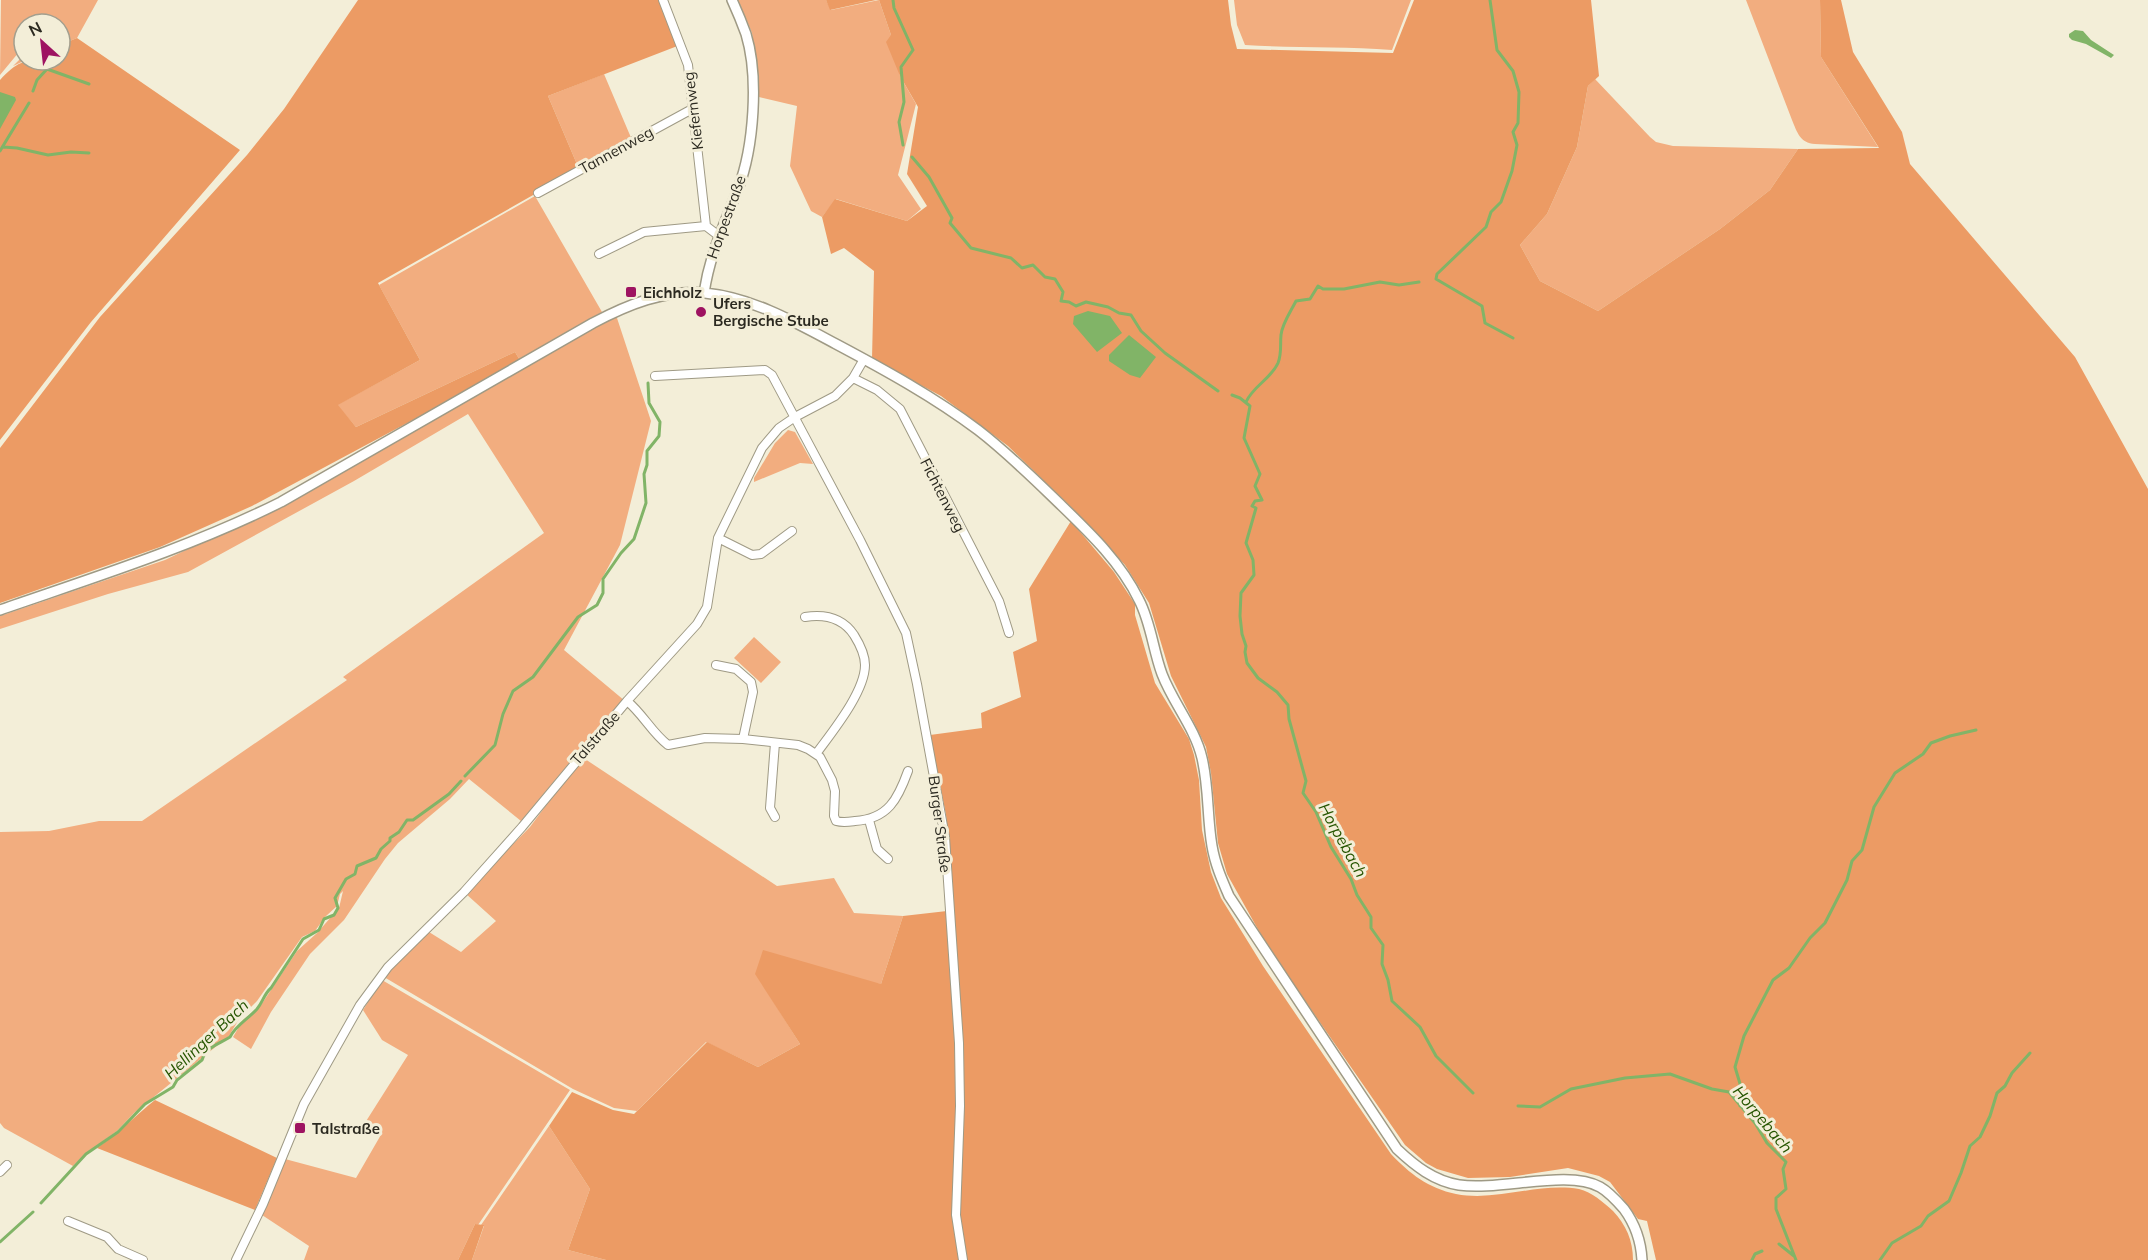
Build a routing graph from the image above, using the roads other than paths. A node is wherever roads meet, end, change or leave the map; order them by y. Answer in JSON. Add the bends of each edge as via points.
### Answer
{"nodes":[{"id":1,"x":663,"y":0,"type":"edge"},
{"id":2,"x":732,"y":0,"type":"edge"},
{"id":3,"x":694,"y":108,"type":"junction"},
{"id":4,"x":538,"y":193,"type":"dead end"},
{"id":5,"x":705,"y":226,"type":"junction"},
{"id":6,"x":718,"y":236,"type":"junction"},
{"id":7,"x":599,"y":254,"type":"dead end"},
{"id":8,"x":704,"y":293,"type":"junction"},
{"id":9,"x":864,"y":359,"type":"junction"},
{"id":10,"x":655,"y":376,"type":"dead end"},
{"id":11,"x":853,"y":378,"type":"junction"},
{"id":12,"x":795,"y":417,"type":"junction"},
{"id":13,"x":792,"y":531,"type":"dead end"},
{"id":14,"x":718,"y":538,"type":"junction"},
{"id":15,"x":0,"y":610,"type":"edge"},
{"id":16,"x":805,"y":617,"type":"dead end"},
{"id":17,"x":1009,"y":633,"type":"dead end"},
{"id":18,"x":716,"y":665,"type":"dead end"},
{"id":19,"x":627,"y":701,"type":"junction"},
{"id":20,"x":743,"y":739,"type":"junction"},
{"id":21,"x":775,"y":743,"type":"junction"},
{"id":22,"x":816,"y":754,"type":"junction"},
{"id":23,"x":908,"y":771,"type":"dead end"},
{"id":24,"x":775,"y":817,"type":"dead end"},
{"id":25,"x":870,"y":820,"type":"junction"},
{"id":26,"x":888,"y":859,"type":"dead end"},
{"id":27,"x":7,"y":1165,"type":"dead end"},
{"id":28,"x":0,"y":1172,"type":"edge"},
{"id":29,"x":68,"y":1221,"type":"dead end"},
{"id":30,"x":143,"y":1260,"type":"edge"},
{"id":31,"x":236,"y":1260,"type":"edge"},
{"id":32,"x":963,"y":1260,"type":"edge"},
{"id":33,"x":1642,"y":1260,"type":"edge"}],
"edges":[{"from":1,"to":3,"type":"street","name":"Kiefernweg","via":[[688,65]]},
{"from":2,"to":6,"type":"street","name":"Horpestraße","via":[[750,55],[752,130],[739,186]]},
{"from":3,"to":4,"type":"street","name":"Tannenweg"},
{"from":3,"to":5,"type":"street","name":"Kiefernweg"},
{"from":5,"to":6,"type":"street"},
{"from":5,"to":7,"type":"street","via":[[644,232]]},
{"from":6,"to":8,"type":"street","name":"Horpestraße"},
{"from":8,"to":9,"type":"street","via":[[751,303],[786,317]]},
{"from":8,"to":15,"type":"street","via":[[656,297],[620,309],[249,518],[163,553]]},
{"from":9,"to":11,"type":"street","name":"Talstraße"},
{"from":9,"to":33,"type":"street","via":[[937,400],[1005,453],[1097,541],[1126,576],[1148,621],[1161,673],[1191,728],[1202,758],[1212,845],[1229,896],[1397,1149],[1423,1171],[1459,1185],[1579,1180],[1600,1187],[1632,1221]]},
{"from":10,"to":12,"type":"street","via":[[765,370],[772,375]]},
{"from":11,"to":12,"type":"street","name":"Talstraße","via":[[836,396]]},
{"from":11,"to":17,"type":"street","name":"Fichtenweg","via":[[877,390],[900,409],[999,601]]},
{"from":12,"to":14,"type":"street","name":"Talstraße","via":[[773,433],[762,448]]},
{"from":12,"to":32,"type":"street","name":"Burger Straße","via":[[906,633],[920,695],[945,837],[960,1084],[956,1215]]},
{"from":13,"to":14,"type":"street","via":[[761,554],[752,555]]},
{"from":14,"to":19,"type":"street","name":"Talstraße","via":[[707,607],[697,624]]},
{"from":16,"to":22,"type":"street","via":[[817,615],[842,622],[857,641],[865,666],[853,701]]},
{"from":18,"to":20,"type":"street","via":[[736,669],[751,682],[753,692]]},
{"from":19,"to":20,"type":"street","via":[[669,745],[705,738]]},
{"from":19,"to":31,"type":"street","name":"Talstraße","via":[[522,827],[380,977],[360,1005],[304,1104]]},
{"from":20,"to":21,"type":"street"},
{"from":21,"to":22,"type":"street","via":[[798,745]]},
{"from":21,"to":24,"type":"street","via":[[770,808]]},
{"from":22,"to":25,"type":"street","via":[[832,780],[836,820]]},
{"from":23,"to":25,"type":"street","via":[[892,805]]},
{"from":25,"to":26,"type":"street","via":[[877,849]]},
{"from":27,"to":28,"type":"street"},
{"from":29,"to":30,"type":"street","via":[[107,1237],[118,1249]]}]}
